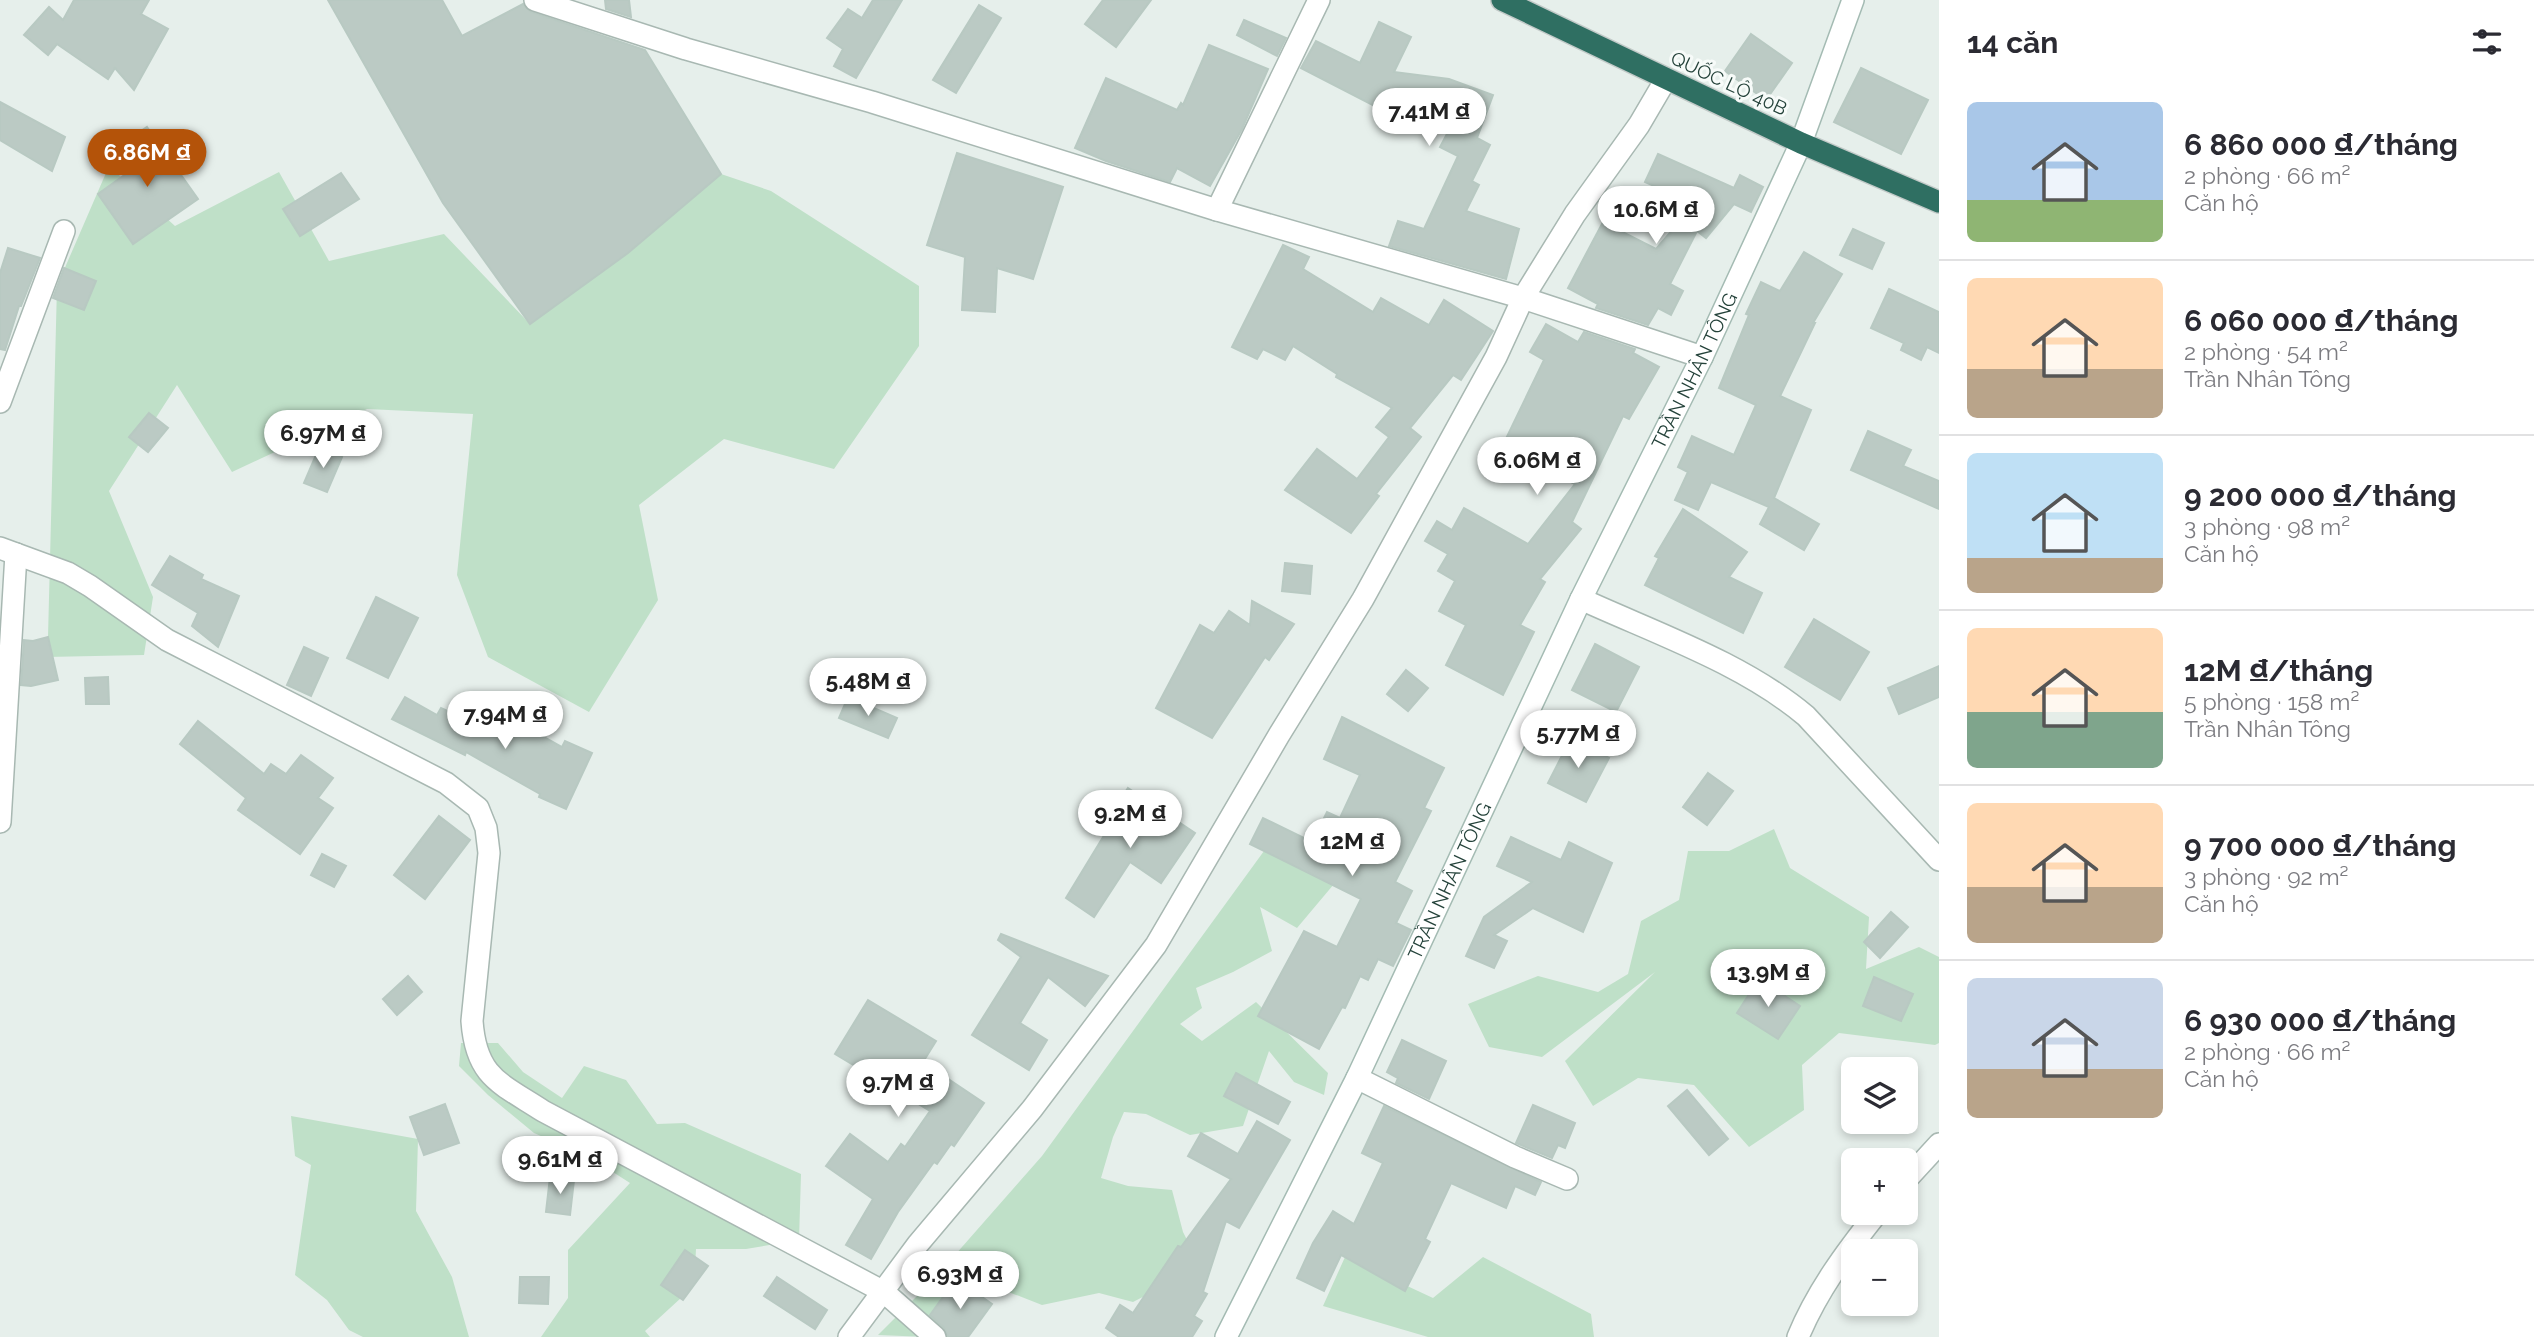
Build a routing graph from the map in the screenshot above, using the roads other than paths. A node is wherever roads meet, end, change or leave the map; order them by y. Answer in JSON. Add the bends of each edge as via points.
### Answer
{"nodes":[{"id":1,"x":535,"y":0,"type":"edge"},
{"id":2,"x":1319,"y":0,"type":"edge"},
{"id":3,"x":1502,"y":0,"type":"edge"},
{"id":4,"x":1853,"y":0,"type":"edge"},
{"id":5,"x":1667,"y":79,"type":"junction"},
{"id":6,"x":1801,"y":142,"type":"junction"},
{"id":7,"x":1934,"y":196,"type":"edge"},
{"id":8,"x":1217,"y":210,"type":"junction"},
{"id":9,"x":64,"y":231,"type":"dead end"},
{"id":10,"x":1522,"y":298,"type":"junction"},
{"id":11,"x":1702,"y":357,"type":"junction"},
{"id":12,"x":0,"y":402,"type":"edge"},
{"id":13,"x":8,"y":551,"type":"edge"},
{"id":14,"x":1581,"y":599,"type":"junction"},
{"id":15,"x":0,"y":822,"type":"edge"},
{"id":16,"x":1939,"y":860,"type":"edge"},
{"id":17,"x":1357,"y":1078,"type":"junction"},
{"id":18,"x":1939,"y":1144,"type":"edge"},
{"id":19,"x":1918,"y":1167,"type":"edge"},
{"id":20,"x":1567,"y":1179,"type":"dead end"},
{"id":21,"x":1868,"y":1225,"type":"edge"},
{"id":22,"x":884,"y":1292,"type":"junction"},
{"id":23,"x":849,"y":1337,"type":"edge"},
{"id":24,"x":935,"y":1337,"type":"edge"},
{"id":25,"x":1226,"y":1337,"type":"edge"},
{"id":26,"x":1798,"y":1337,"type":"edge"}],
"edges":[{"from":1,"to":8,"type":"street"},
{"from":2,"to":8,"type":"street"},
{"from":3,"to":5,"type":"highway","name":"QUỐC LỘ 40B"},
{"from":4,"to":6,"type":"street","name":"TRẦN NHÂN TÔNG"},
{"from":5,"to":6,"type":"highway","name":"QUỐC LỘ 40B"},
{"from":5,"to":10,"type":"street"},
{"from":6,"to":7,"type":"highway","name":"QUỐC LỘ 40B"},
{"from":6,"to":11,"type":"street","name":"TRẦN NHÂN TÔNG"},
{"from":8,"to":10,"type":"street"},
{"from":9,"to":12,"type":"street"},
{"from":10,"to":11,"type":"street"},
{"from":10,"to":22,"type":"street","via":[[1496,357],[1363,599],[1156,945],[1032,1109],[918,1244]]},
{"from":11,"to":14,"type":"street","name":"TRẦN NHÂN TÔNG"},
{"from":13,"to":15,"type":"street"},
{"from":13,"to":22,"type":"street","via":[[68,573],[167,640],[446,783],[478,808],[489,853],[472,1021],[473,1045],[489,1076],[543,1111]]},
{"from":14,"to":16,"type":"street","via":[[1740,671],[1782,696]]},
{"from":14,"to":17,"type":"street","name":"TRẦN NHÂN TÔNG"},
{"from":17,"to":20,"type":"street"},
{"from":17,"to":25,"type":"street","name":"TRẦN NHÂN TÔNG"},
{"from":18,"to":19,"type":"street"},
{"from":21,"to":26,"type":"street","via":[[1829,1277]]},
{"from":22,"to":23,"type":"street"},
{"from":22,"to":24,"type":"street"}]}
